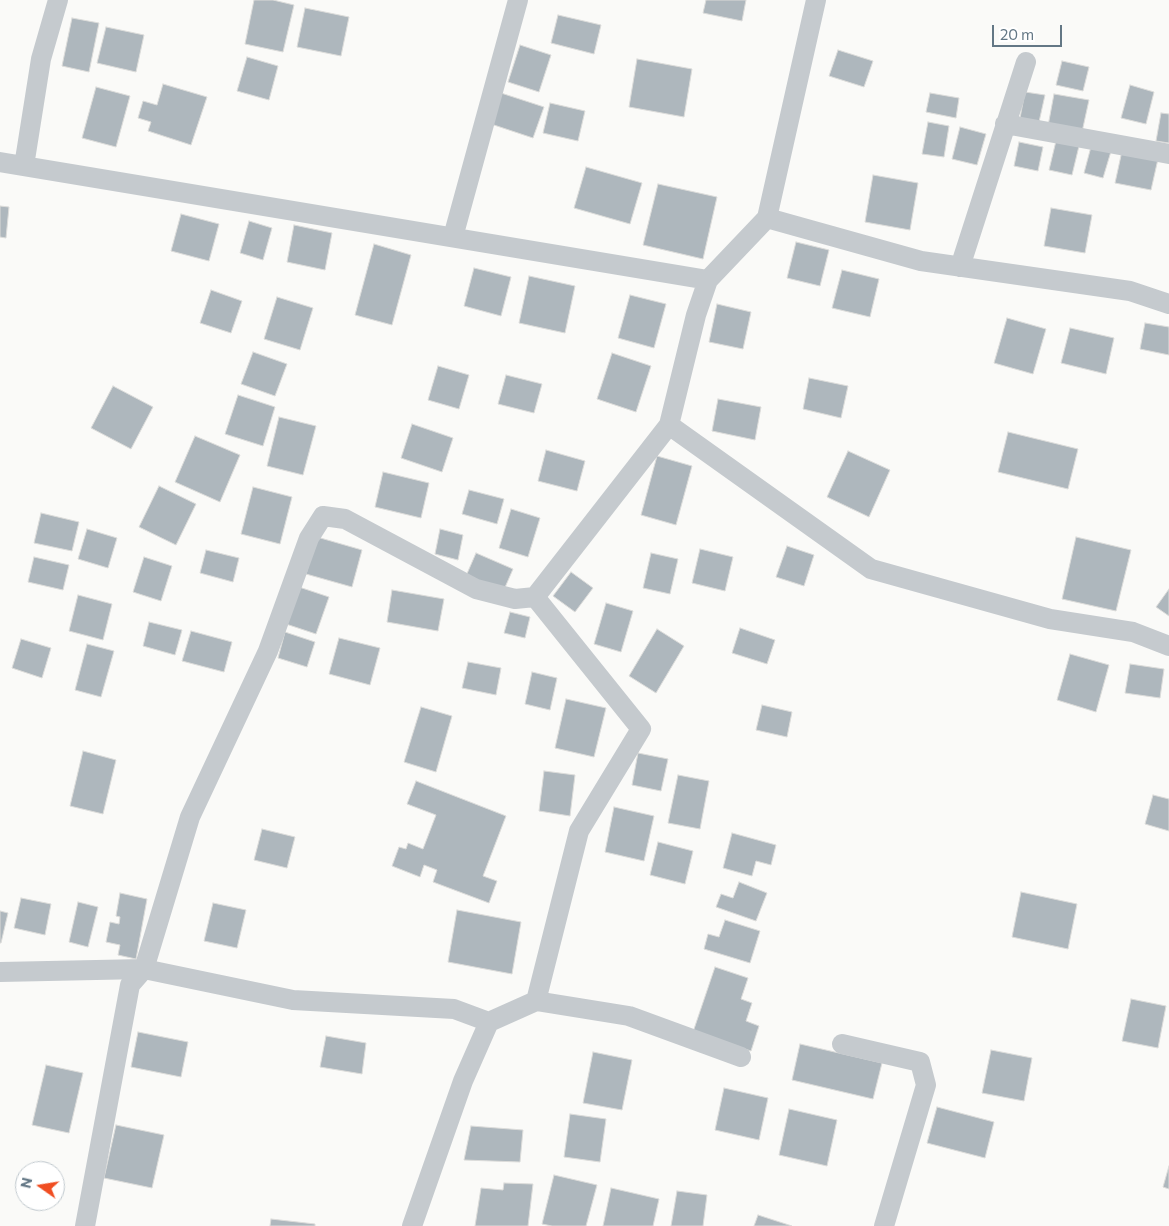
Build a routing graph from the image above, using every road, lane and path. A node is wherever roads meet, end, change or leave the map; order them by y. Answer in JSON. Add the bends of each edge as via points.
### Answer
{"nodes":[{"id":1,"x":58,"y":0,"type":"edge"},
{"id":2,"x":518,"y":0,"type":"edge"},
{"id":3,"x":816,"y":0,"type":"edge"},
{"id":4,"x":1026,"y":62,"type":"dead end"},
{"id":5,"x":1006,"y":124,"type":"junction"},
{"id":6,"x":1169,"y":154,"type":"edge"},
{"id":7,"x":0,"y":162,"type":"edge"},
{"id":8,"x":24,"y":166,"type":"junction"},
{"id":9,"x":767,"y":218,"type":"junction"},
{"id":10,"x":454,"y":237,"type":"junction"},
{"id":11,"x":960,"y":267,"type":"junction"},
{"id":12,"x":708,"y":280,"type":"junction"},
{"id":13,"x":1169,"y":304,"type":"edge"},
{"id":14,"x":669,"y":425,"type":"junction"},
{"id":15,"x":535,"y":597,"type":"junction"},
{"id":16,"x":1169,"y":646,"type":"edge"},
{"id":17,"x":144,"y":969,"type":"junction"},
{"id":18,"x":0,"y":972,"type":"edge"},
{"id":19,"x":536,"y":1001,"type":"junction"},
{"id":20,"x":489,"y":1022,"type":"junction"},
{"id":21,"x":842,"y":1044,"type":"dead end"},
{"id":22,"x":742,"y":1057,"type":"dead end"},
{"id":23,"x":85,"y":1226,"type":"edge"},
{"id":24,"x":412,"y":1226,"type":"edge"},
{"id":25,"x":884,"y":1226,"type":"edge"}],
"edges":[{"from":1,"to":8,"type":"street","via":[[41,59]]},
{"from":2,"to":10,"type":"street"},
{"from":3,"to":9,"type":"street"},
{"from":4,"to":5,"type":"street"},
{"from":5,"to":6,"type":"street"},
{"from":5,"to":11,"type":"street"},
{"from":7,"to":8,"type":"street"},
{"from":8,"to":10,"type":"street"},
{"from":9,"to":11,"type":"street","via":[[921,262]]},
{"from":9,"to":12,"type":"street"},
{"from":10,"to":12,"type":"street"},
{"from":11,"to":13,"type":"street","via":[[1130,291]]},
{"from":12,"to":14,"type":"street"},
{"from":14,"to":15,"type":"street"},
{"from":14,"to":16,"type":"street","via":[[871,569],[1050,619],[1133,632]]},
{"from":15,"to":17,"type":"street","via":[[515,599],[476,589],[345,519],[323,516],[309,538],[268,651],[190,817]]},
{"from":15,"to":19,"type":"street","via":[[641,729],[579,831]]},
{"from":17,"to":18,"type":"street"},
{"from":17,"to":20,"type":"street","via":[[293,1000],[454,1009]]},
{"from":17,"to":23,"type":"street","via":[[130,985]]},
{"from":19,"to":20,"type":"street"},
{"from":19,"to":22,"type":"street","via":[[629,1016]]},
{"from":20,"to":24,"type":"street","via":[[463,1081]]},
{"from":21,"to":25,"type":"street","via":[[920,1062],[926,1085]]}]}
